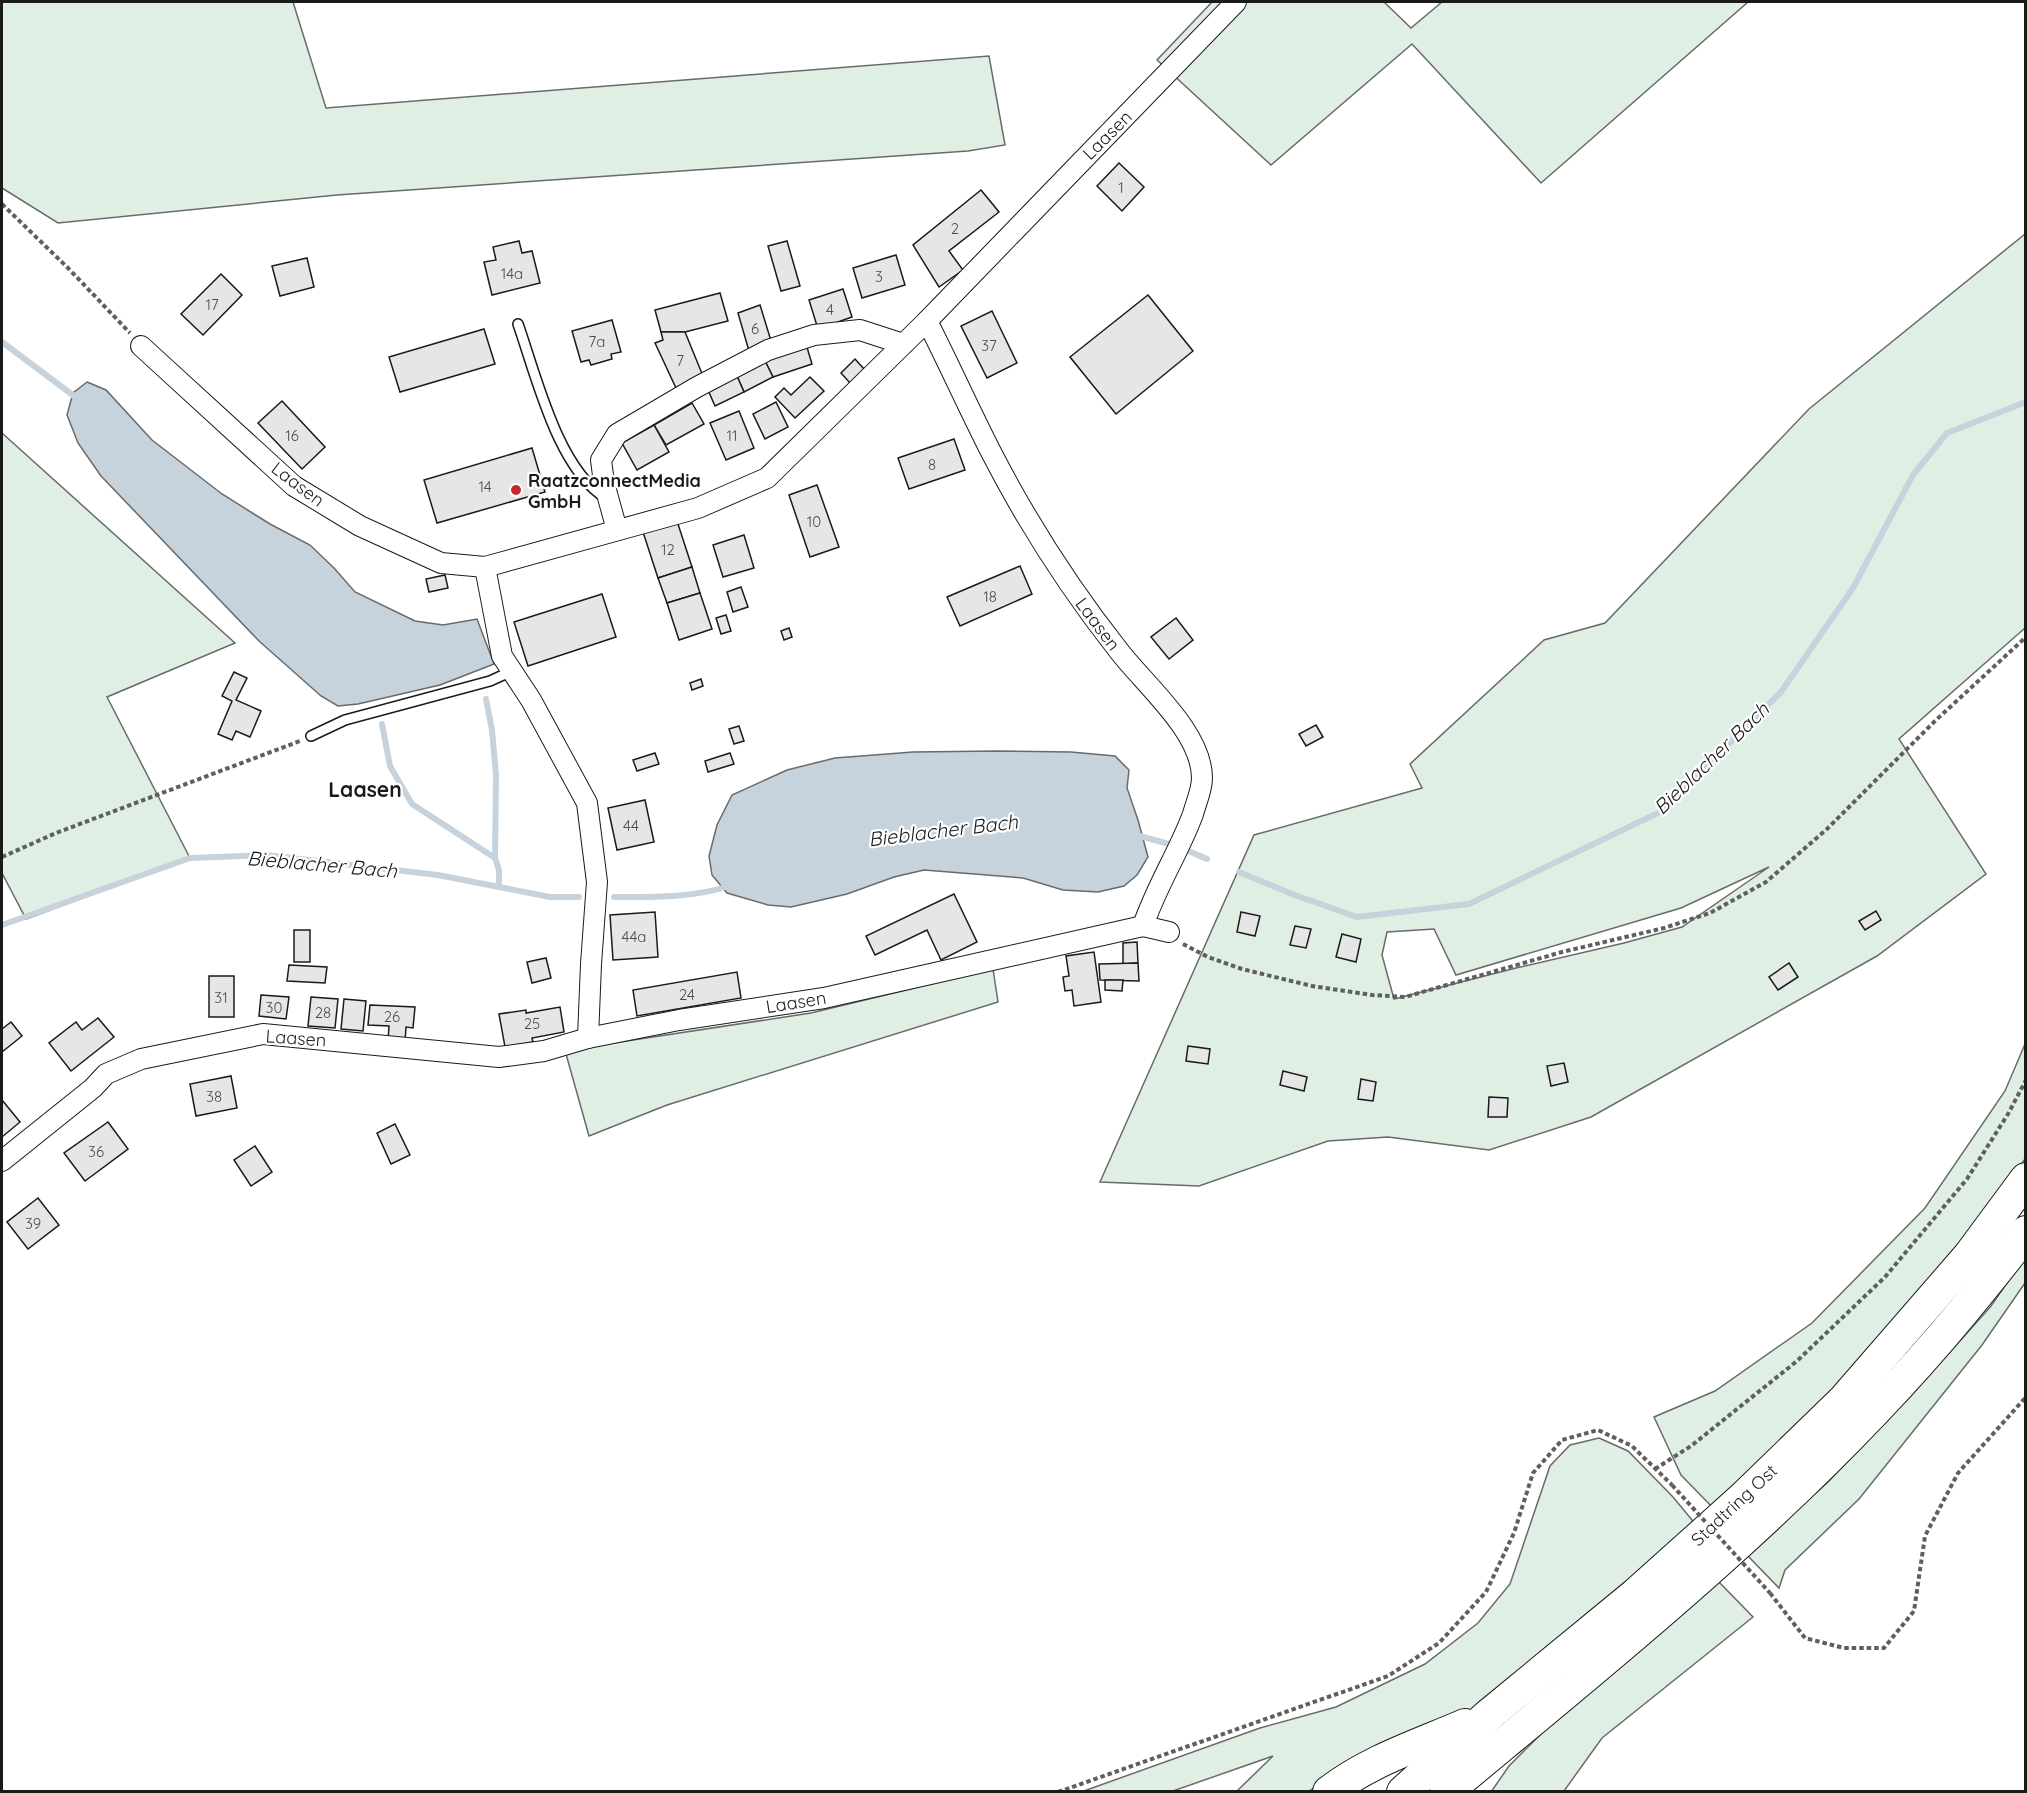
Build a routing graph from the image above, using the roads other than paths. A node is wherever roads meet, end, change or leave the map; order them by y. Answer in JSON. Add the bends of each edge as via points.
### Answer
{"nodes":[{"id":1,"x":1236,"y":2,"type":"edge"},
{"id":2,"x":927,"y":321,"type":"junction"},
{"id":3,"x":518,"y":324,"type":"dead end"},
{"id":4,"x":903,"y":344,"type":"junction"},
{"id":5,"x":141,"y":346,"type":"road end"},
{"id":6,"x":608,"y":498,"type":"junction"},
{"id":7,"x":617,"y":530,"type":"junction"},
{"id":8,"x":485,"y":567,"type":"junction"},
{"id":9,"x":512,"y":671,"type":"junction"},
{"id":10,"x":311,"y":736,"type":"road end"},
{"id":11,"x":1143,"y":926,"type":"junction"},
{"id":12,"x":1169,"y":932,"type":"road end"},
{"id":13,"x":588,"y":1038,"type":"junction"},
{"id":14,"x":2,"y":1161,"type":"edge"},
{"id":15,"x":2025,"y":1179,"type":"edge"},
{"id":16,"x":2025,"y":1232,"type":"edge"},
{"id":17,"x":1490,"y":1714,"type":"junction"},
{"id":18,"x":1512,"y":1737,"type":"junction"},
{"id":19,"x":1329,"y":1791,"type":"edge"},
{"id":20,"x":1403,"y":1791,"type":"edge"},
{"id":21,"x":1446,"y":1791,"type":"edge"},
{"id":22,"x":1474,"y":1791,"type":"edge"}],
"edges":[{"from":1,"to":2,"type":"street","name":"Laasen"},
{"from":2,"to":4,"type":"street","name":"Laasen"},
{"from":2,"to":11,"type":"street","name":"Laasen","via":[[991,452],[1039,536],[1120,653],[1182,727],[1199,759],[1202,779],[1188,827]]},
{"from":3,"to":6,"type":"lane","via":[[549,415],[567,453],[579,473]]},
{"from":4,"to":6,"type":"street","via":[[860,330],[814,335],[768,350],[697,387],[617,434],[600,460]]},
{"from":4,"to":7,"type":"street","name":"Laasen","via":[[768,478],[698,508]]},
{"from":5,"to":8,"type":"street","name":"Laasen","via":[[294,486],[360,526],[441,563]]},
{"from":6,"to":7,"type":"street"},
{"from":7,"to":8,"type":"street","name":"Laasen"},
{"from":8,"to":9,"type":"street","via":[[502,656]]},
{"from":9,"to":10,"type":"lane","via":[[490,681],[345,720]]},
{"from":9,"to":13,"type":"street","via":[[587,803],[597,882]]},
{"from":11,"to":12,"type":"street","name":"Laasen"},
{"from":11,"to":13,"type":"street","name":"Laasen","via":[[824,998]]},
{"from":13,"to":14,"type":"street","name":"Laasen","via":[[544,1051],[499,1057],[263,1034],[141,1059],[106,1074]]},
{"from":15,"to":17,"type":"highway","name":"Stadtring Ost","via":[[1969,1256],[1844,1400],[1636,1594]]},
{"from":16,"to":18,"type":"highway","name":"Stadtring Ost","via":[[1930,1351],[1854,1434],[1680,1596]]},
{"from":17,"to":19,"type":"highway","via":[[1390,1756]]},
{"from":17,"to":20,"type":"highway","name":"Stadtring Ost"},
{"from":18,"to":21,"type":"highway","name":"Stadtring Ost"},
{"from":18,"to":22,"type":"highway"}]}
